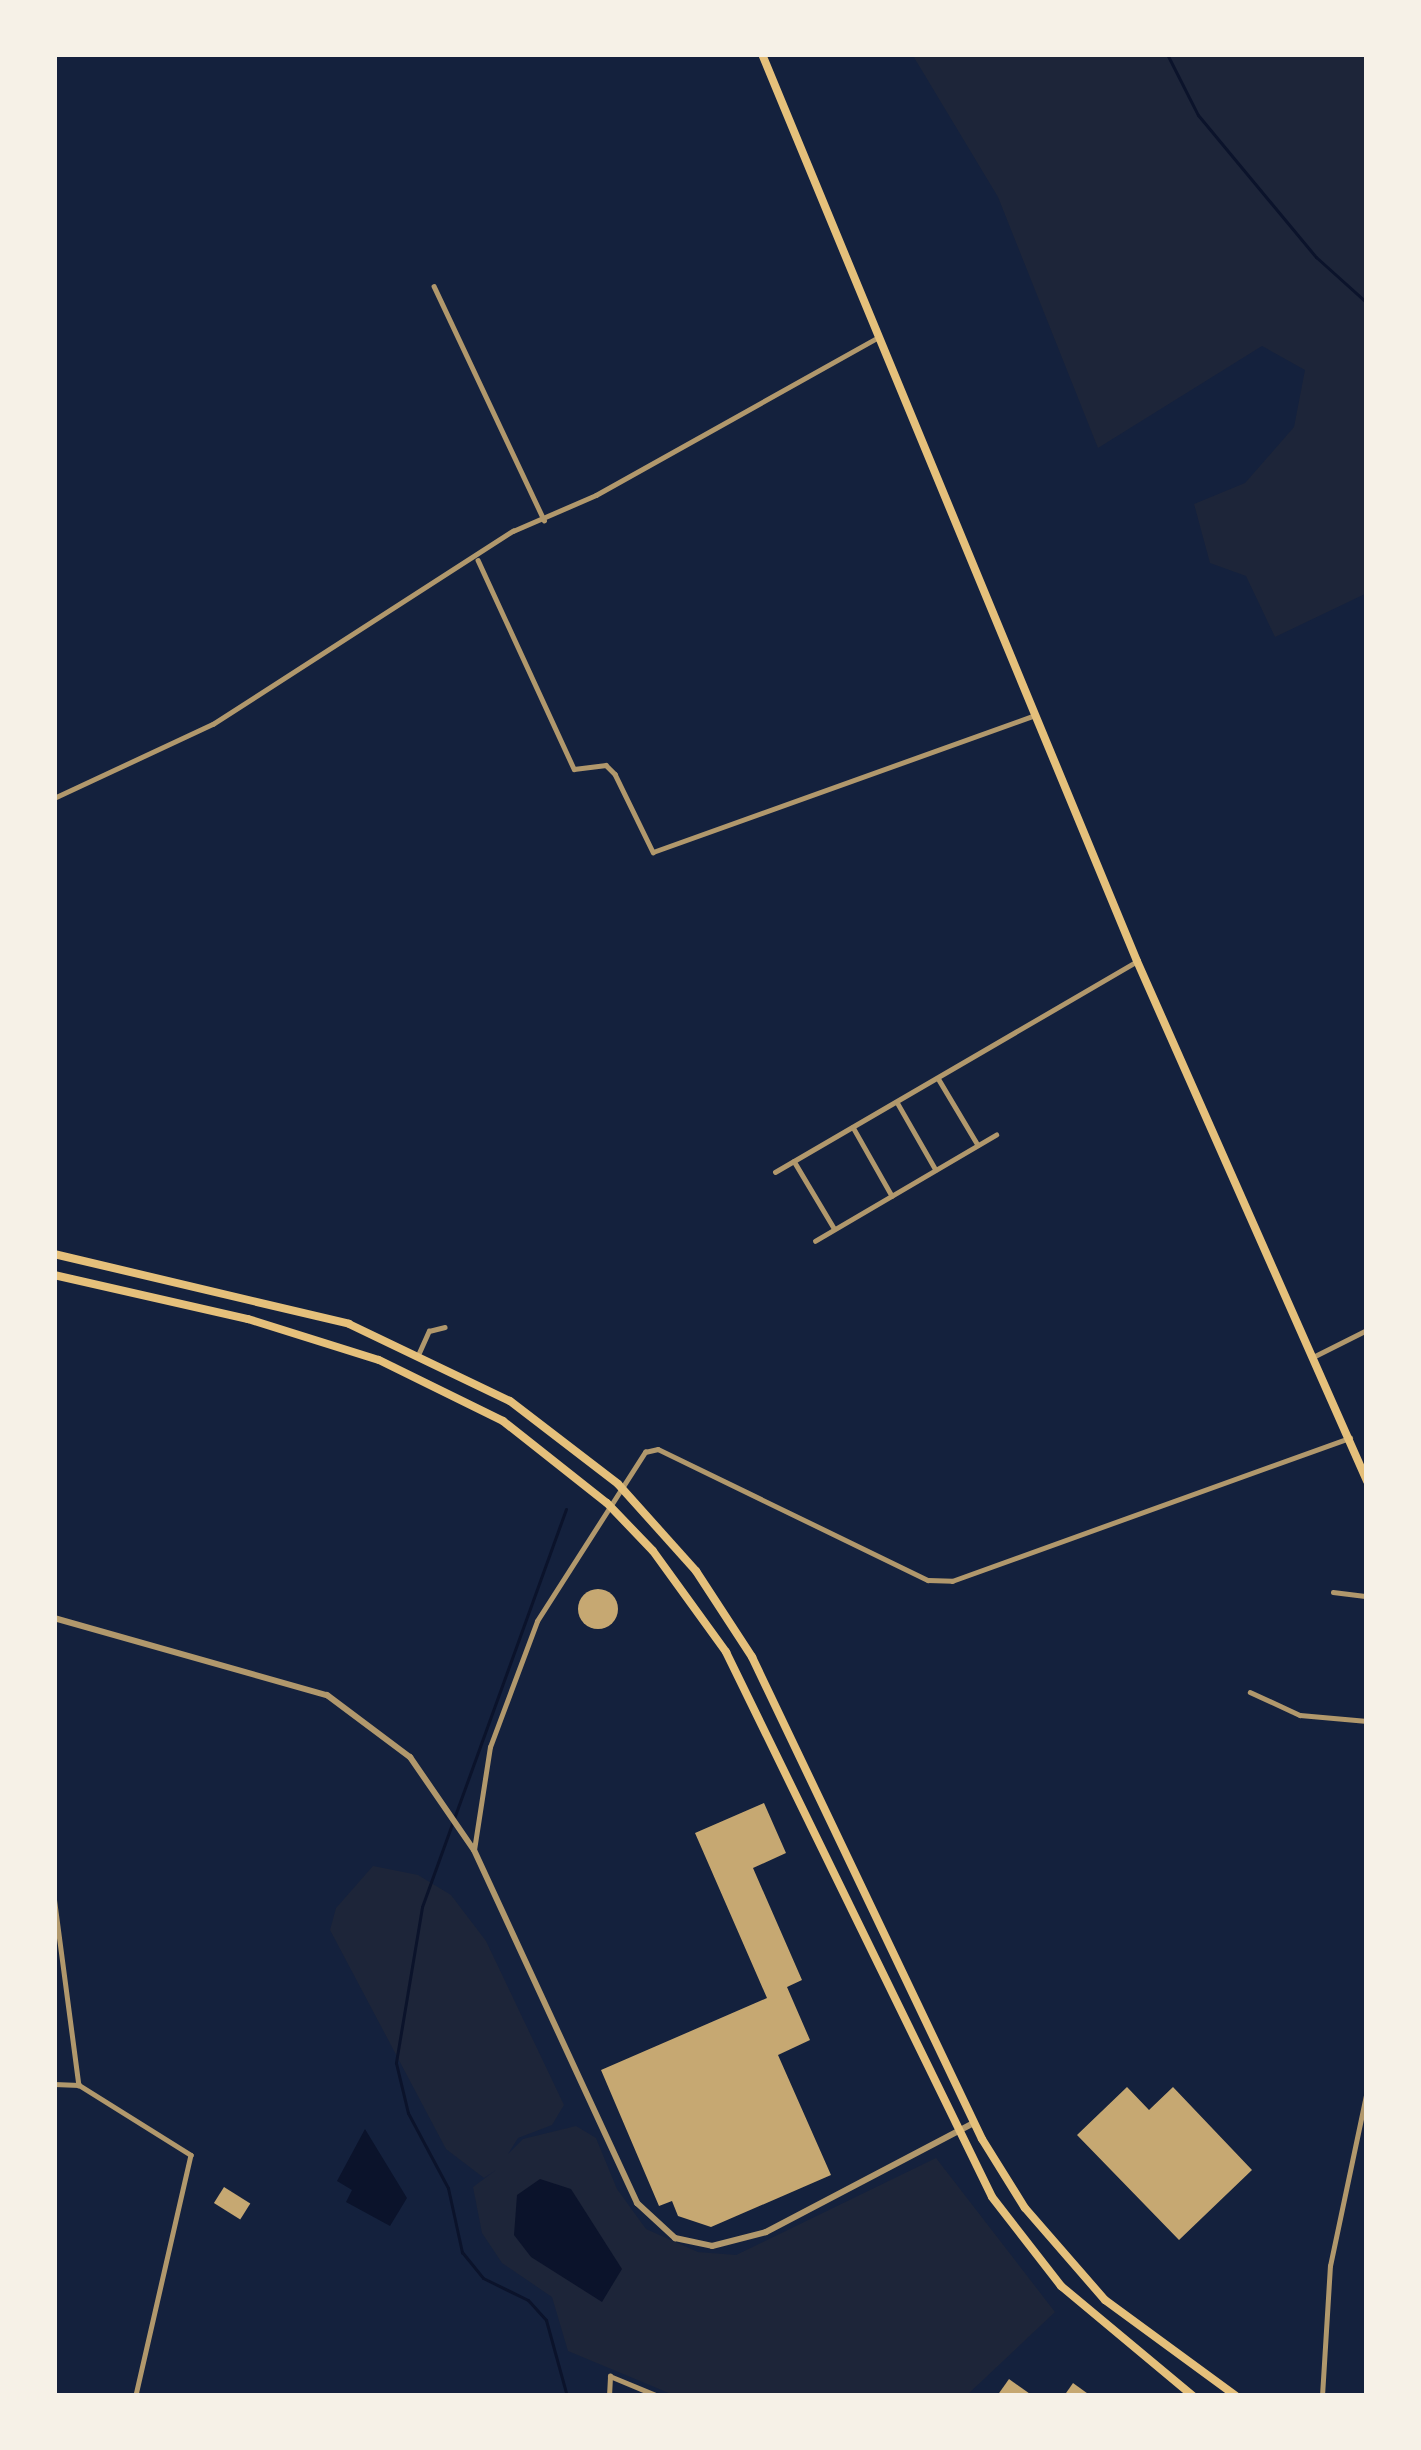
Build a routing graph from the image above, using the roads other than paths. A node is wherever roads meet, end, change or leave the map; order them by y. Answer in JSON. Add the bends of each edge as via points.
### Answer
{"nodes":[{"id":1,"x":762,"y":54,"type":"edge"},
{"id":2,"x":434,"y":286,"type":"dead end"},
{"id":3,"x":877,"y":338,"type":"junction"},
{"id":4,"x":544,"y":520,"type":"junction"},
{"id":5,"x":478,"y":560,"type":"junction"},
{"id":6,"x":1034,"y":715,"type":"junction"},
{"id":7,"x":54,"y":798,"type":"edge"},
{"id":8,"x":1137,"y":961,"type":"junction"},
{"id":9,"x":938,"y":1078,"type":"junction"},
{"id":10,"x":897,"y":1102,"type":"junction"},
{"id":11,"x":854,"y":1127,"type":"junction"},
{"id":12,"x":996,"y":1136,"type":"dead end"},
{"id":13,"x":978,"y":1145,"type":"junction"},
{"id":14,"x":794,"y":1161,"type":"junction"},
{"id":15,"x":936,"y":1170,"type":"junction"},
{"id":16,"x":775,"y":1172,"type":"dead end"},
{"id":17,"x":892,"y":1196,"type":"junction"},
{"id":18,"x":834,"y":1229,"type":"junction"},
{"id":19,"x":815,"y":1241,"type":"dead end"},
{"id":20,"x":54,"y":1254,"type":"edge"},
{"id":21,"x":54,"y":1275,"type":"edge"},
{"id":22,"x":445,"y":1327,"type":"dead end"},
{"id":23,"x":1367,"y":1330,"type":"edge"},
{"id":24,"x":419,"y":1354,"type":"junction"},
{"id":25,"x":1315,"y":1356,"type":"junction"},
{"id":26,"x":1350,"y":1438,"type":"junction"},
{"id":27,"x":1363,"y":1457,"type":"edge"},
{"id":28,"x":1367,"y":1481,"type":"edge"},
{"id":29,"x":619,"y":1484,"type":"junction"},
{"id":30,"x":607,"y":1503,"type":"junction"},
{"id":31,"x":1334,"y":1592,"type":"dead end"},
{"id":32,"x":1367,"y":1596,"type":"edge"},
{"id":33,"x":54,"y":1618,"type":"edge"},
{"id":34,"x":1250,"y":1691,"type":"dead end"},
{"id":35,"x":1367,"y":1721,"type":"edge"},
{"id":36,"x":474,"y":1850,"type":"junction"},
{"id":37,"x":54,"y":1896,"type":"edge"},
{"id":38,"x":54,"y":2084,"type":"edge"},
{"id":39,"x":79,"y":2085,"type":"junction"},
{"id":40,"x":1367,"y":2091,"type":"edge"},
{"id":41,"x":974,"y":2123,"type":"junction"},
{"id":42,"x":956,"y":2133,"type":"junction"},
{"id":43,"x":136,"y":2396,"type":"edge"},
{"id":44,"x":609,"y":2396,"type":"edge"},
{"id":45,"x":658,"y":2396,"type":"edge"},
{"id":46,"x":1193,"y":2396,"type":"edge"},
{"id":47,"x":1236,"y":2396,"type":"edge"},
{"id":48,"x":1322,"y":2396,"type":"edge"}],
"edges":[{"from":1,"to":3,"type":"main road"},
{"from":2,"to":4,"type":"street"},
{"from":3,"to":4,"type":"street"},
{"from":3,"to":6,"type":"main road"},
{"from":4,"to":5,"type":"street","via":[[513,531]]},
{"from":5,"to":6,"type":"street","via":[[574,769],[606,766],[615,774],[653,852]]},
{"from":5,"to":7,"type":"street","via":[[213,724]]},
{"from":6,"to":8,"type":"main road"},
{"from":8,"to":9,"type":"street"},
{"from":8,"to":25,"type":"main road"},
{"from":9,"to":10,"type":"street"},
{"from":9,"to":13,"type":"street"},
{"from":10,"to":11,"type":"street"},
{"from":10,"to":15,"type":"street"},
{"from":11,"to":14,"type":"street"},
{"from":11,"to":17,"type":"street"},
{"from":12,"to":13,"type":"street"},
{"from":13,"to":15,"type":"street"},
{"from":14,"to":16,"type":"street"},
{"from":14,"to":18,"type":"street"},
{"from":15,"to":17,"type":"street"},
{"from":17,"to":18,"type":"street"},
{"from":18,"to":19,"type":"street"},
{"from":20,"to":24,"type":"main road","via":[[257,1299]]},
{"from":21,"to":30,"type":"main road","via":[[248,1319],[379,1360],[503,1421]]},
{"from":22,"to":24,"type":"street","via":[[429,1330]]},
{"from":23,"to":25,"type":"street"},
{"from":24,"to":29,"type":"main road","via":[[510,1400]]},
{"from":25,"to":26,"type":"main road"},
{"from":26,"to":27,"type":"main road"},
{"from":26,"to":29,"type":"street","via":[[952,1581],[928,1580],[658,1449],[645,1452]]},
{"from":27,"to":28,"type":"main road"},
{"from":29,"to":30,"type":"street"},
{"from":29,"to":41,"type":"main road","via":[[728,1616]]},
{"from":30,"to":36,"type":"street","via":[[537,1622],[490,1747]]},
{"from":30,"to":42,"type":"main road","via":[[726,1652]]},
{"from":31,"to":32,"type":"street"},
{"from":33,"to":36,"type":"street","via":[[327,1695],[370,1721],[429,1777]]},
{"from":34,"to":35,"type":"street","via":[[1300,1715]]},
{"from":36,"to":42,"type":"street","via":[[637,2204],[675,2238],[712,2246],[766,2232]]},
{"from":37,"to":39,"type":"street"},
{"from":38,"to":39,"type":"street"},
{"from":39,"to":43,"type":"street","via":[[191,2155]]},
{"from":40,"to":48,"type":"street","via":[[1330,2266]]},
{"from":41,"to":42,"type":"street"},
{"from":41,"to":47,"type":"main road","via":[[1024,2208],[1082,2277],[1161,2346]]},
{"from":42,"to":46,"type":"main road","via":[[1012,2226],[1061,2286]]},
{"from":44,"to":45,"type":"street","via":[[610,2375]]}]}
